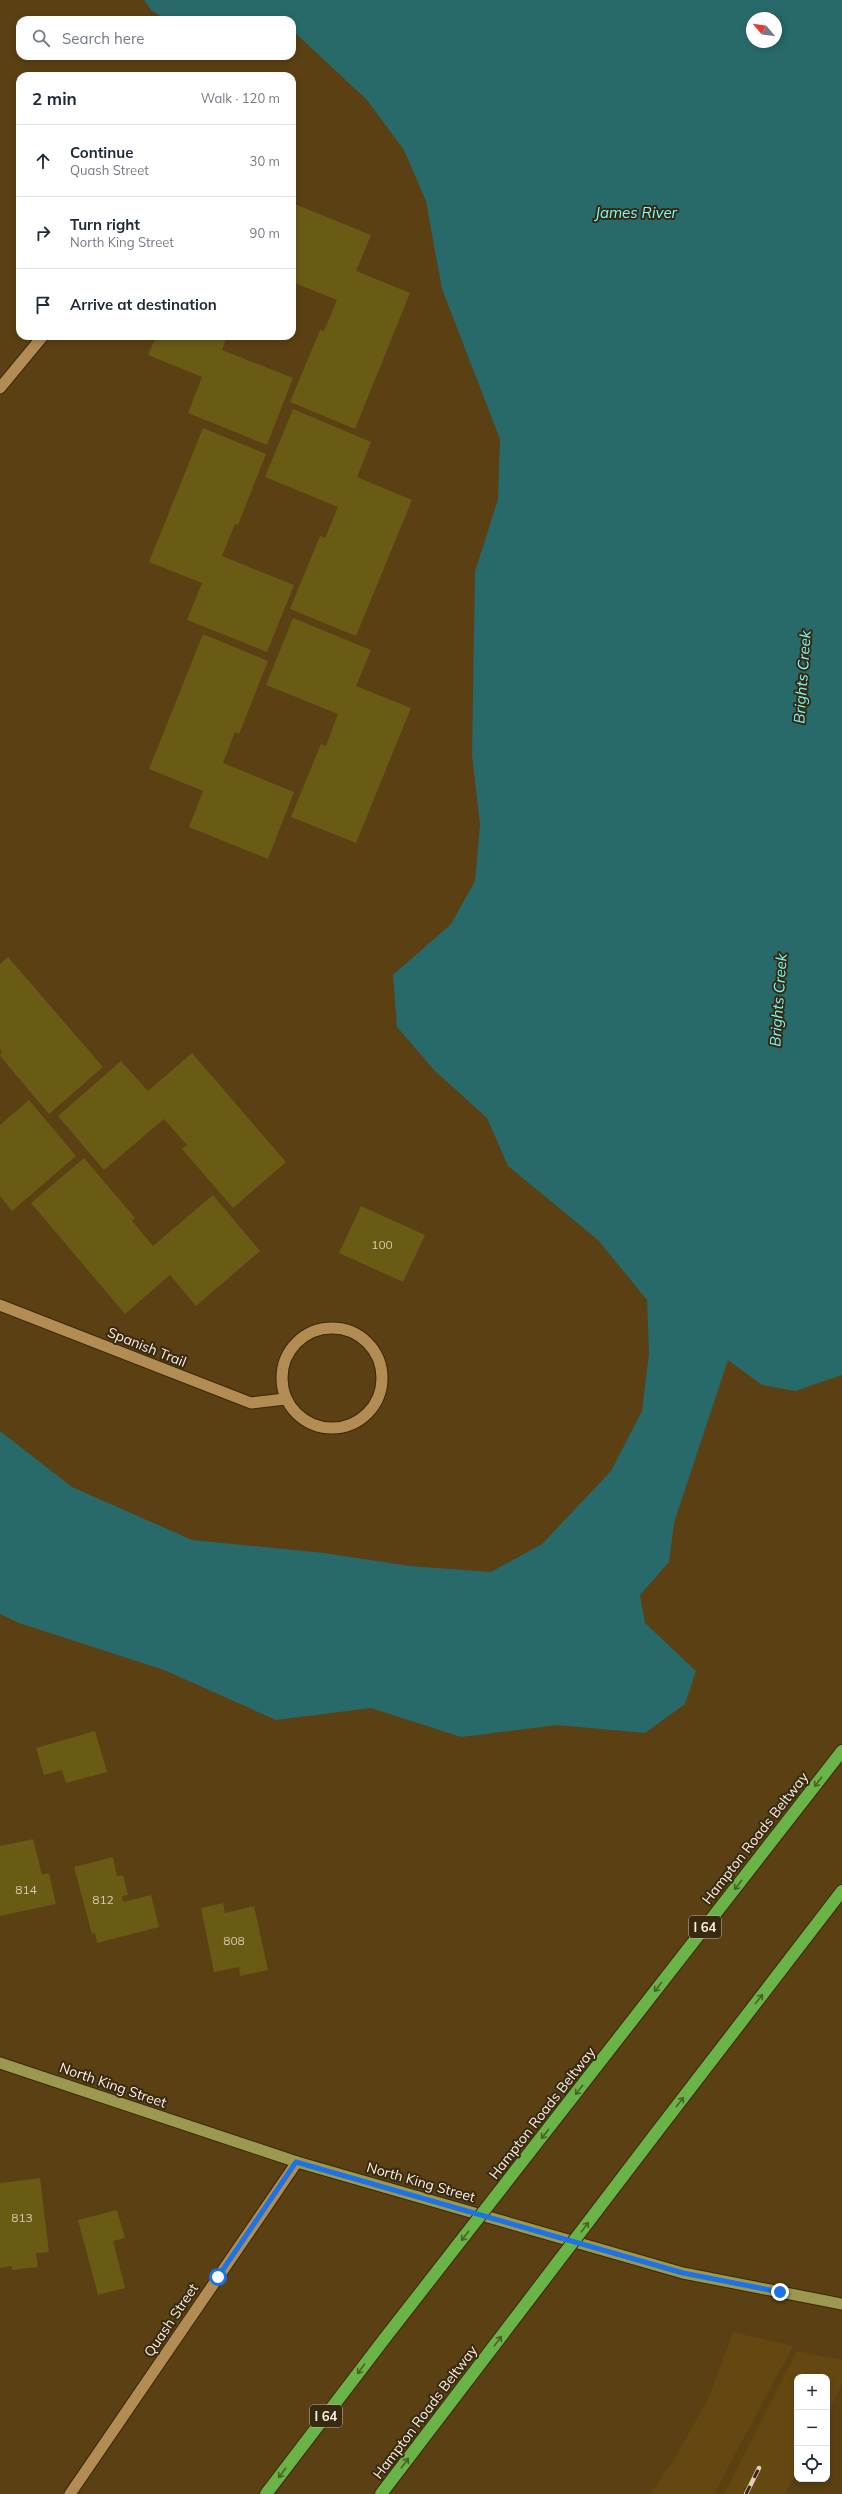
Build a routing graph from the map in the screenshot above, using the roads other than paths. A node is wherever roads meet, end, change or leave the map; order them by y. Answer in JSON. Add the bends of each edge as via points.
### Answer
{"nodes":[{"id":1,"x":40,"y":340,"type":"edge"},
{"id":2,"x":0,"y":388,"type":"edge"},
{"id":3,"x":0,"y":1305,"type":"edge"},
{"id":4,"x":285,"y":1399,"type":"junction"},
{"id":5,"x":842,"y":1751,"type":"edge"},
{"id":6,"x":842,"y":1891,"type":"edge"},
{"id":7,"x":0,"y":2063,"type":"edge"},
{"id":8,"x":296,"y":2162,"type":"junction"},
{"id":9,"x":842,"y":2304,"type":"edge"},
{"id":10,"x":70,"y":2494,"type":"edge"},
{"id":11,"x":266,"y":2494,"type":"edge"},
{"id":12,"x":381,"y":2494,"type":"edge"}],
"edges":[{"from":1,"to":2,"type":"street"},
{"from":3,"to":4,"type":"street","name":"Spanish Trail","via":[[251,1403]]},
{"from":4,"to":4,"type":"street","via":[[294,1413],[323,1428],[339,1428],[355,1423],[368,1413],[378,1400],[382,1384],[381,1367],[375,1351],[363,1338],[349,1330],[332,1327],[316,1330],[300,1338],[289,1350],[282,1366]]},
{"from":5,"to":11,"type":"highway","name":"Hampton Roads Beltway","number":"I 64","one_way":true,"bridge":true},
{"from":12,"to":6,"type":"highway","name":"Hampton Roads Beltway","one_way":true,"bridge":true},
{"from":7,"to":8,"type":"main road","name":"North King Street"},
{"from":8,"to":9,"type":"main road","name":"North King Street","via":[[683,2273]]},
{"from":8,"to":10,"type":"street","name":"Quash Street"}]}
